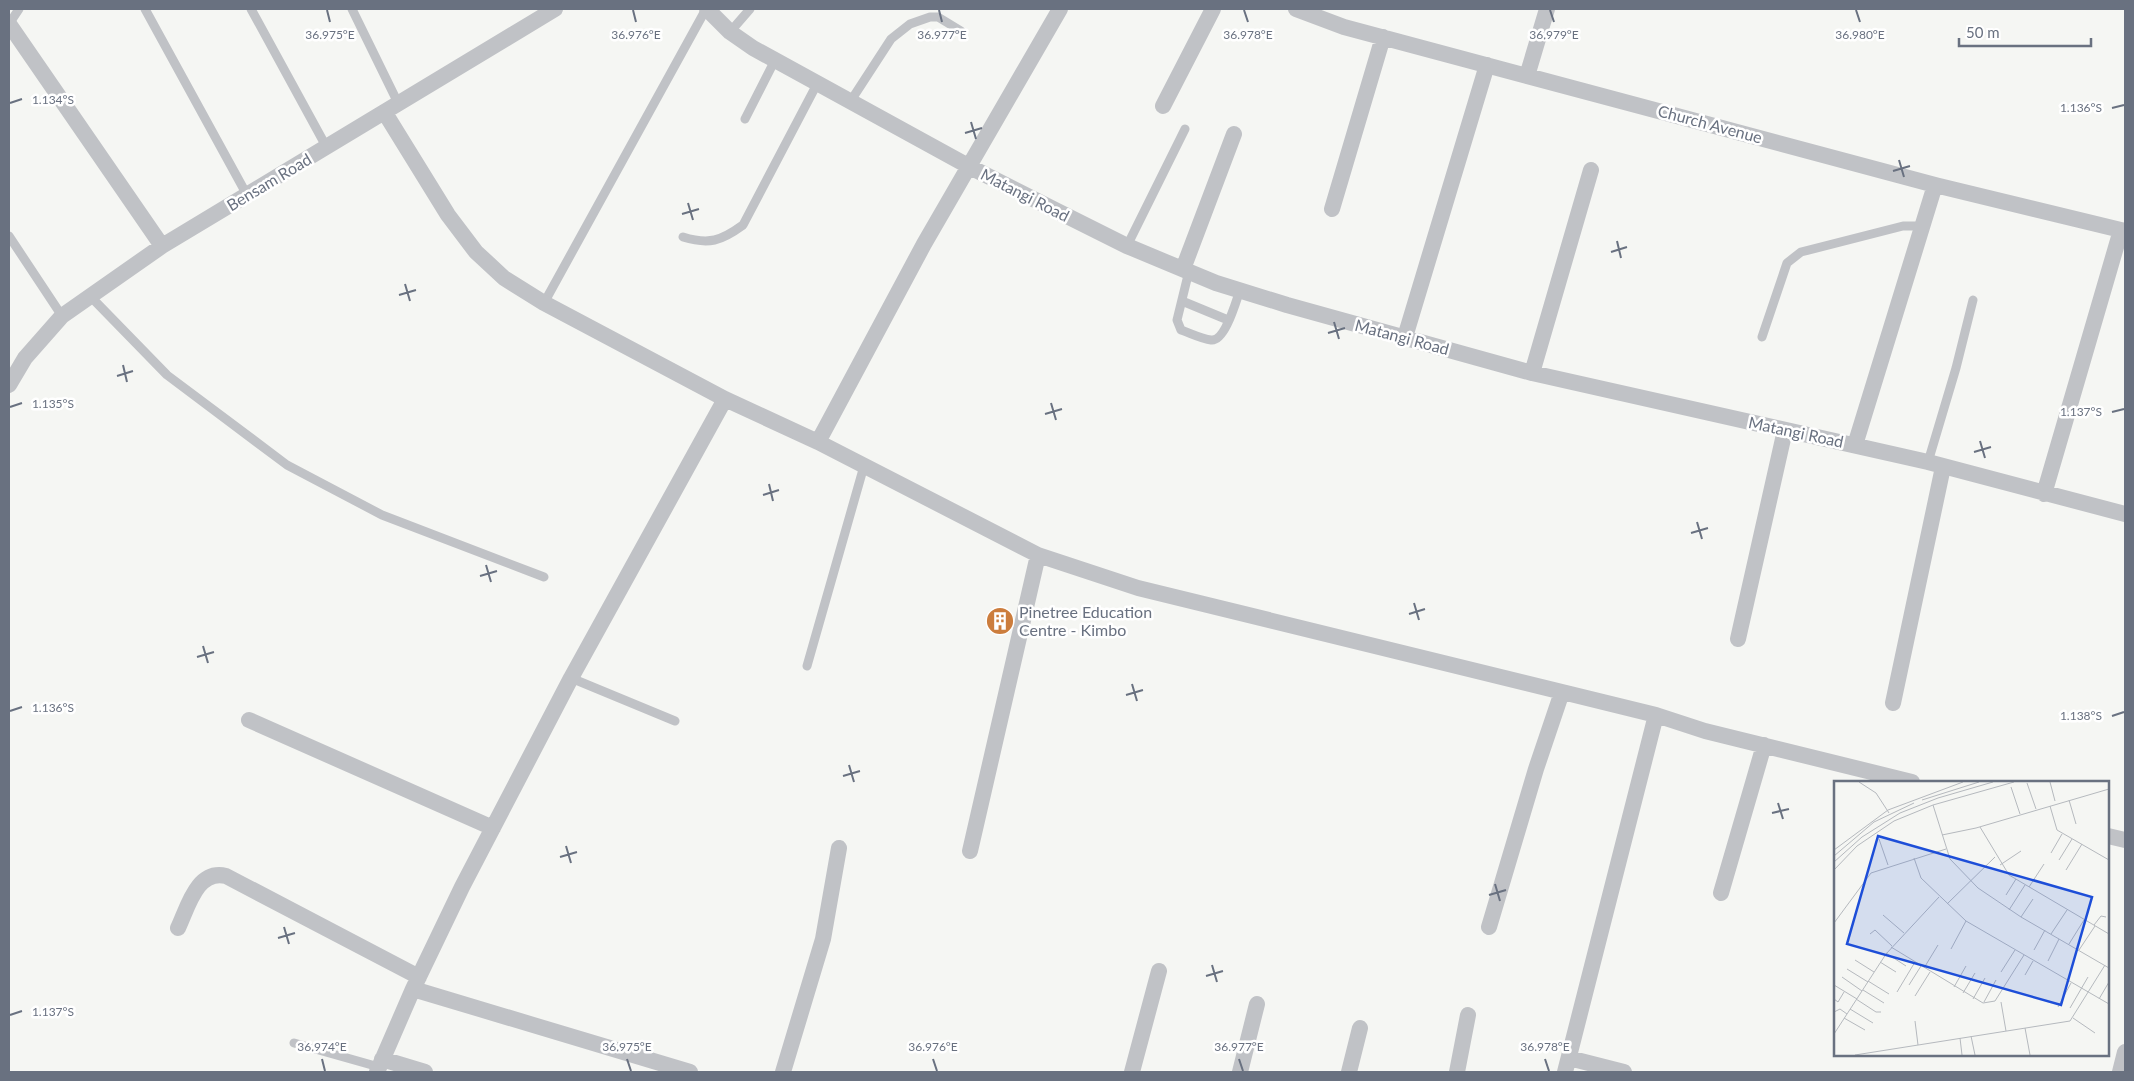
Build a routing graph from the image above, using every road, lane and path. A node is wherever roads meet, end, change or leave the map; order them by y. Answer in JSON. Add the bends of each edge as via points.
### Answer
{"nodes":[{"id":1,"x":19,"y":9,"type":"edge"},
{"id":2,"x":145,"y":9,"type":"edge"},
{"id":3,"x":251,"y":9,"type":"edge"},
{"id":4,"x":352,"y":9,"type":"edge"},
{"id":5,"x":555,"y":9,"type":"edge"},
{"id":6,"x":707,"y":9,"type":"edge"},
{"id":7,"x":750,"y":9,"type":"edge"},
{"id":8,"x":1060,"y":9,"type":"edge"},
{"id":9,"x":1213,"y":9,"type":"edge"},
{"id":10,"x":1296,"y":9,"type":"edge"},
{"id":11,"x":1547,"y":9,"type":"edge"},
{"id":12,"x":9,"y":24,"type":"edge"},
{"id":13,"x":961,"y":31,"type":"dead end"},
{"id":14,"x":730,"y":32,"type":"junction"},
{"id":15,"x":1383,"y":37,"type":"junction"},
{"id":16,"x":775,"y":60,"type":"junction"},
{"id":17,"x":1487,"y":65,"type":"junction"},
{"id":18,"x":1527,"y":76,"type":"junction"},
{"id":19,"x":817,"y":84,"type":"junction"},
{"id":20,"x":850,"y":102,"type":"junction"},
{"id":21,"x":399,"y":105,"type":"junction"},
{"id":22,"x":1163,"y":106,"type":"dead end"},
{"id":23,"x":385,"y":113,"type":"junction"},
{"id":24,"x":745,"y":119,"type":"dead end"},
{"id":25,"x":1185,"y":129,"type":"dead end"},
{"id":26,"x":1234,"y":134,"type":"dead end"},
{"id":27,"x":327,"y":148,"type":"junction"},
{"id":28,"x":970,"y":167,"type":"junction"},
{"id":29,"x":1591,"y":170,"type":"dead end"},
{"id":30,"x":1935,"y":185,"type":"junction"},
{"id":31,"x":247,"y":195,"type":"junction"},
{"id":32,"x":1332,"y":209,"type":"dead end"},
{"id":33,"x":1923,"y":226,"type":"junction"},
{"id":34,"x":2123,"y":230,"type":"edge"},
{"id":35,"x":9,"y":236,"type":"edge"},
{"id":36,"x":683,"y":237,"type":"dead end"},
{"id":37,"x":162,"y":246,"type":"junction"},
{"id":38,"x":1127,"y":246,"type":"junction"},
{"id":39,"x":1186,"y":270,"type":"junction"},
{"id":40,"x":1240,"y":290,"type":"junction"},
{"id":41,"x":90,"y":296,"type":"junction"},
{"id":42,"x":1974,"y":300,"type":"dead end"},
{"id":43,"x":1182,"y":301,"type":"junction"},
{"id":44,"x":544,"y":304,"type":"junction"},
{"id":45,"x":62,"y":316,"type":"junction"},
{"id":46,"x":1228,"y":320,"type":"junction"},
{"id":47,"x":1405,"y":337,"type":"junction"},
{"id":48,"x":1762,"y":337,"type":"dead end"},
{"id":49,"x":1532,"y":373,"type":"junction"},
{"id":50,"x":9,"y":384,"type":"edge"},
{"id":51,"x":725,"y":399,"type":"junction"},
{"id":52,"x":1785,"y":430,"type":"junction"},
{"id":53,"x":818,"y":442,"type":"junction"},
{"id":54,"x":1854,"y":445,"type":"junction"},
{"id":55,"x":1935,"y":465,"type":"junction"},
{"id":56,"x":864,"y":466,"type":"junction"},
{"id":57,"x":2044,"y":494,"type":"junction"},
{"id":58,"x":2125,"y":514,"type":"edge"},
{"id":59,"x":1038,"y":555,"type":"junction"},
{"id":60,"x":544,"y":577,"type":"dead end"},
{"id":61,"x":1738,"y":639,"type":"dead end"},
{"id":62,"x":806,"y":666,"type":"dead end"},
{"id":63,"x":571,"y":678,"type":"junction"},
{"id":64,"x":1562,"y":692,"type":"junction"},
{"id":65,"x":1893,"y":703,"type":"dead end"},
{"id":66,"x":1656,"y":714,"type":"junction"},
{"id":67,"x":248,"y":720,"type":"dead end"},
{"id":68,"x":675,"y":721,"type":"dead end"},
{"id":69,"x":1764,"y":745,"type":"junction"},
{"id":70,"x":1908,"y":781,"type":"edge"},
{"id":71,"x":493,"y":828,"type":"junction"},
{"id":72,"x":2109,"y":836,"type":"edge"},
{"id":73,"x":2125,"y":840,"type":"edge"},
{"id":74,"x":840,"y":848,"type":"dead end"},
{"id":75,"x":970,"y":851,"type":"dead end"},
{"id":76,"x":1721,"y":893,"type":"dead end"},
{"id":77,"x":1489,"y":927,"type":"dead end"},
{"id":78,"x":178,"y":928,"type":"dead end"},
{"id":79,"x":1158,"y":971,"type":"dead end"},
{"id":80,"x":416,"y":983,"type":"junction"},
{"id":81,"x":1257,"y":1004,"type":"dead end"},
{"id":82,"x":1468,"y":1015,"type":"dead end"},
{"id":83,"x":1360,"y":1028,"type":"dead end"},
{"id":84,"x":294,"y":1044,"type":"dead end"},
{"id":85,"x":2125,"y":1052,"type":"edge"},
{"id":86,"x":1567,"y":1065,"type":"edge"},
{"id":87,"x":379,"y":1066,"type":"edge"},
{"id":88,"x":681,"y":1071,"type":"edge"},
{"id":89,"x":425,"y":1072,"type":"edge"},
{"id":90,"x":783,"y":1072,"type":"edge"},
{"id":91,"x":1132,"y":1072,"type":"edge"},
{"id":92,"x":1240,"y":1072,"type":"edge"},
{"id":93,"x":1349,"y":1072,"type":"edge"},
{"id":94,"x":1458,"y":1072,"type":"edge"},
{"id":95,"x":1624,"y":1072,"type":"edge"},
{"id":96,"x":2120,"y":1072,"type":"edge"}],
"edges":[{"from":1,"to":12,"type":"lane"},
{"from":2,"to":31,"type":"lane"},
{"from":3,"to":27,"type":"lane"},
{"from":4,"to":21,"type":"lane"},
{"from":5,"to":21,"type":"street","name":"Bensam Road"},
{"from":6,"to":14,"type":"street","name":"Matangi Road"},
{"from":6,"to":44,"type":"lane"},
{"from":7,"to":14,"type":"lane"},
{"from":8,"to":28,"type":"street"},
{"from":9,"to":22,"type":"street"},
{"from":10,"to":15,"type":"street","name":"Church Avenue"},
{"from":11,"to":18,"type":"street"},
{"from":12,"to":37,"type":"street"},
{"from":13,"to":20,"type":"lane","via":[[938,17],[910,24],[891,39]]},
{"from":14,"to":16,"type":"street","name":"Matangi Road"},
{"from":15,"to":17,"type":"street","name":"Church Avenue"},
{"from":15,"to":32,"type":"street"},
{"from":16,"to":19,"type":"street","name":"Matangi Road"},
{"from":16,"to":24,"type":"lane"},
{"from":17,"to":18,"type":"street","name":"Church Avenue"},
{"from":17,"to":47,"type":"street"},
{"from":18,"to":30,"type":"street","name":"Church Avenue"},
{"from":19,"to":20,"type":"street","name":"Matangi Road"},
{"from":19,"to":36,"type":"lane","via":[[743,225],[725,238],[701,243]]},
{"from":20,"to":28,"type":"street","name":"Matangi Road"},
{"from":21,"to":23,"type":"street","name":"Bensam Road"},
{"from":23,"to":27,"type":"street","name":"Bensam Road"},
{"from":23,"to":44,"type":"street","via":[[448,215],[476,252],[504,278]]},
{"from":25,"to":38,"type":"lane"},
{"from":26,"to":39,"type":"street"},
{"from":27,"to":31,"type":"street","name":"Bensam Road"},
{"from":28,"to":38,"type":"street","name":"Matangi Road"},
{"from":28,"to":53,"type":"street","via":[[924,244]]},
{"from":29,"to":49,"type":"street"},
{"from":30,"to":33,"type":"street"},
{"from":30,"to":34,"type":"street","name":"Church Avenue"},
{"from":31,"to":37,"type":"street","name":"Bensam Road"},
{"from":33,"to":48,"type":"lane","via":[[1893,228],[1794,256],[1787,263]]},
{"from":33,"to":54,"type":"street"},
{"from":34,"to":57,"type":"street"},
{"from":35,"to":45,"type":"lane"},
{"from":37,"to":41,"type":"street","name":"Bensam Road"},
{"from":38,"to":39,"type":"street","name":"Matangi Road"},
{"from":39,"to":40,"type":"street","name":"Matangi Road"},
{"from":39,"to":43,"type":"lane"},
{"from":40,"to":46,"type":"lane"},
{"from":40,"to":47,"type":"street","name":"Matangi Road"},
{"from":41,"to":45,"type":"street","name":"Bensam Road"},
{"from":41,"to":60,"type":"lane","via":[[167,376],[287,465],[382,515]]},
{"from":42,"to":55,"type":"lane"},
{"from":43,"to":46,"type":"lane"},
{"from":43,"to":46,"type":"lane","via":[[1177,320],[1181,330],[1217,340]]},
{"from":44,"to":51,"type":"street"},
{"from":45,"to":50,"type":"street","name":"Bensam Road","via":[[25,358]]},
{"from":47,"to":49,"type":"street","name":"Matangi Road"},
{"from":49,"to":52,"type":"street","name":"Matangi Road"},
{"from":51,"to":53,"type":"street"},
{"from":51,"to":63,"type":"street"},
{"from":52,"to":54,"type":"street","name":"Matangi Road"},
{"from":52,"to":61,"type":"street"},
{"from":53,"to":56,"type":"street"},
{"from":54,"to":55,"type":"street","name":"Matangi Road"},
{"from":55,"to":57,"type":"street","name":"Matangi Road"},
{"from":55,"to":65,"type":"street"},
{"from":56,"to":59,"type":"street"},
{"from":56,"to":62,"type":"lane"},
{"from":57,"to":58,"type":"street","name":"Matangi Road"},
{"from":59,"to":64,"type":"street","via":[[1138,588]]},
{"from":59,"to":75,"type":"street"},
{"from":63,"to":68,"type":"lane"},
{"from":63,"to":71,"type":"street"},
{"from":64,"to":66,"type":"street"},
{"from":64,"to":77,"type":"street"},
{"from":66,"to":69,"type":"street","via":[[1705,731]]},
{"from":66,"to":86,"type":"street"},
{"from":67,"to":71,"type":"street"},
{"from":69,"to":70,"type":"street"},
{"from":69,"to":76,"type":"street"},
{"from":71,"to":80,"type":"street"},
{"from":72,"to":73,"type":"street"},
{"from":74,"to":90,"type":"street","via":[[823,938]]},
{"from":78,"to":80,"type":"street","via":[[204,879],[217,874],[226,876]]},
{"from":79,"to":91,"type":"street"},
{"from":80,"to":87,"type":"street"},
{"from":80,"to":88,"type":"street"},
{"from":81,"to":92,"type":"street"},
{"from":82,"to":94,"type":"street"},
{"from":83,"to":93,"type":"street"},
{"from":84,"to":87,"type":"lane"},
{"from":85,"to":96,"type":"street"},
{"from":86,"to":95,"type":"street"},
{"from":87,"to":89,"type":"street"}]}
